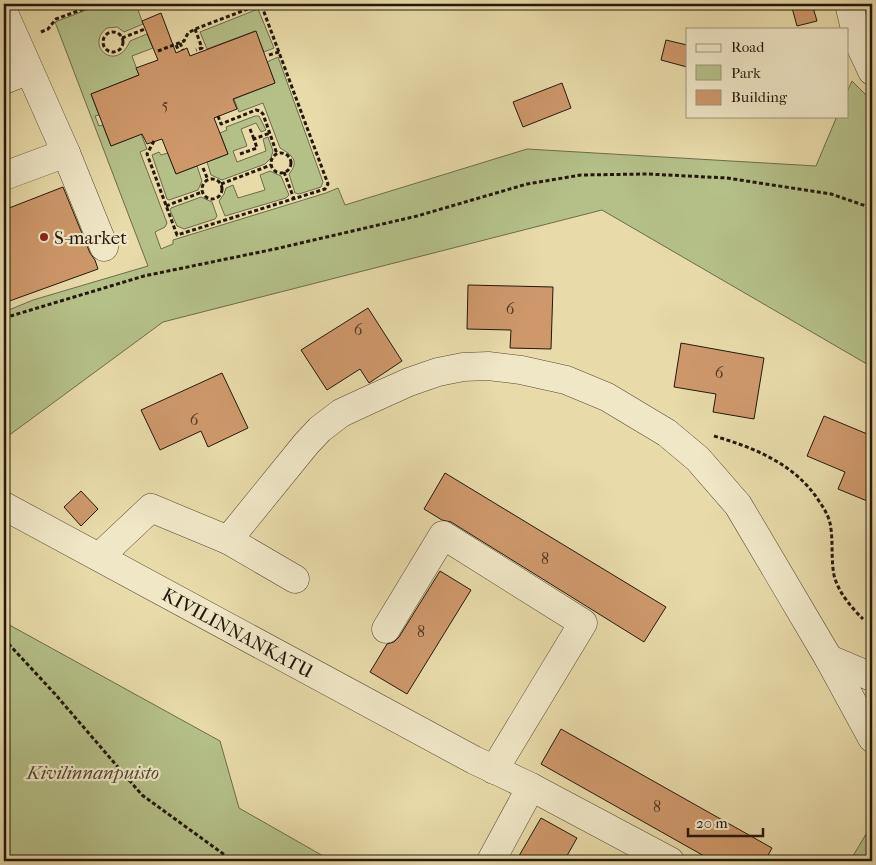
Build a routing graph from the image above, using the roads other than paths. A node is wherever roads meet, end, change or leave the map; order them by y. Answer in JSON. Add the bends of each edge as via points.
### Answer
{"nodes":[{"id":1,"x":849,"y":4,"type":"edge"},
{"id":2,"x":4,"y":13,"type":"edge"},
{"id":3,"x":29,"y":70,"type":"junction"},
{"id":4,"x":872,"y":71,"type":"edge"},
{"id":5,"x":4,"y":80,"type":"edge"},
{"id":6,"x":66,"y":153,"type":"junction"},
{"id":7,"x":4,"y":176,"type":"edge"},
{"id":8,"x":104,"y":247,"type":"dead end"},
{"id":9,"x":4,"y":506,"type":"edge"},
{"id":10,"x":228,"y":540,"type":"junction"},
{"id":11,"x":99,"y":557,"type":"junction"},
{"id":12,"x":295,"y":579,"type":"dead end"},
{"id":13,"x":386,"y":629,"type":"dead end"},
{"id":14,"x":829,"y":659,"type":"junction"},
{"id":15,"x":872,"y":677,"type":"edge"},
{"id":16,"x":872,"y":738,"type":"edge"},
{"id":17,"x":484,"y":765,"type":"junction"},
{"id":18,"x":531,"y":787,"type":"junction"},
{"id":19,"x":491,"y":861,"type":"edge"},
{"id":20,"x":670,"y":861,"type":"edge"}],
"edges":[{"from":1,"to":4,"type":"street","via":[[858,41]]},
{"from":2,"to":3,"type":"street"},
{"from":3,"to":5,"type":"street"},
{"from":3,"to":6,"type":"street"},
{"from":6,"to":7,"type":"street"},
{"from":6,"to":8,"type":"street"},
{"from":9,"to":11,"type":"street","name":"KIVILINNANKATU"},
{"from":10,"to":11,"type":"street","via":[[151,508]]},
{"from":10,"to":12,"type":"street"},
{"from":10,"to":14,"type":"street","via":[[306,444],[342,413],[438,372],[488,366],[521,370],[566,380],[606,398],[667,433],[698,459],[738,505]]},
{"from":11,"to":17,"type":"street","name":"KIVILINNANKATU"},
{"from":13,"to":17,"type":"street","via":[[443,535],[583,623]]},
{"from":14,"to":15,"type":"street"},
{"from":14,"to":16,"type":"street"},
{"from":17,"to":18,"type":"street","name":"KIVILINNANKATU"},
{"from":18,"to":19,"type":"street"},
{"from":18,"to":20,"type":"street","name":"KIVILINNANKATU"}]}
